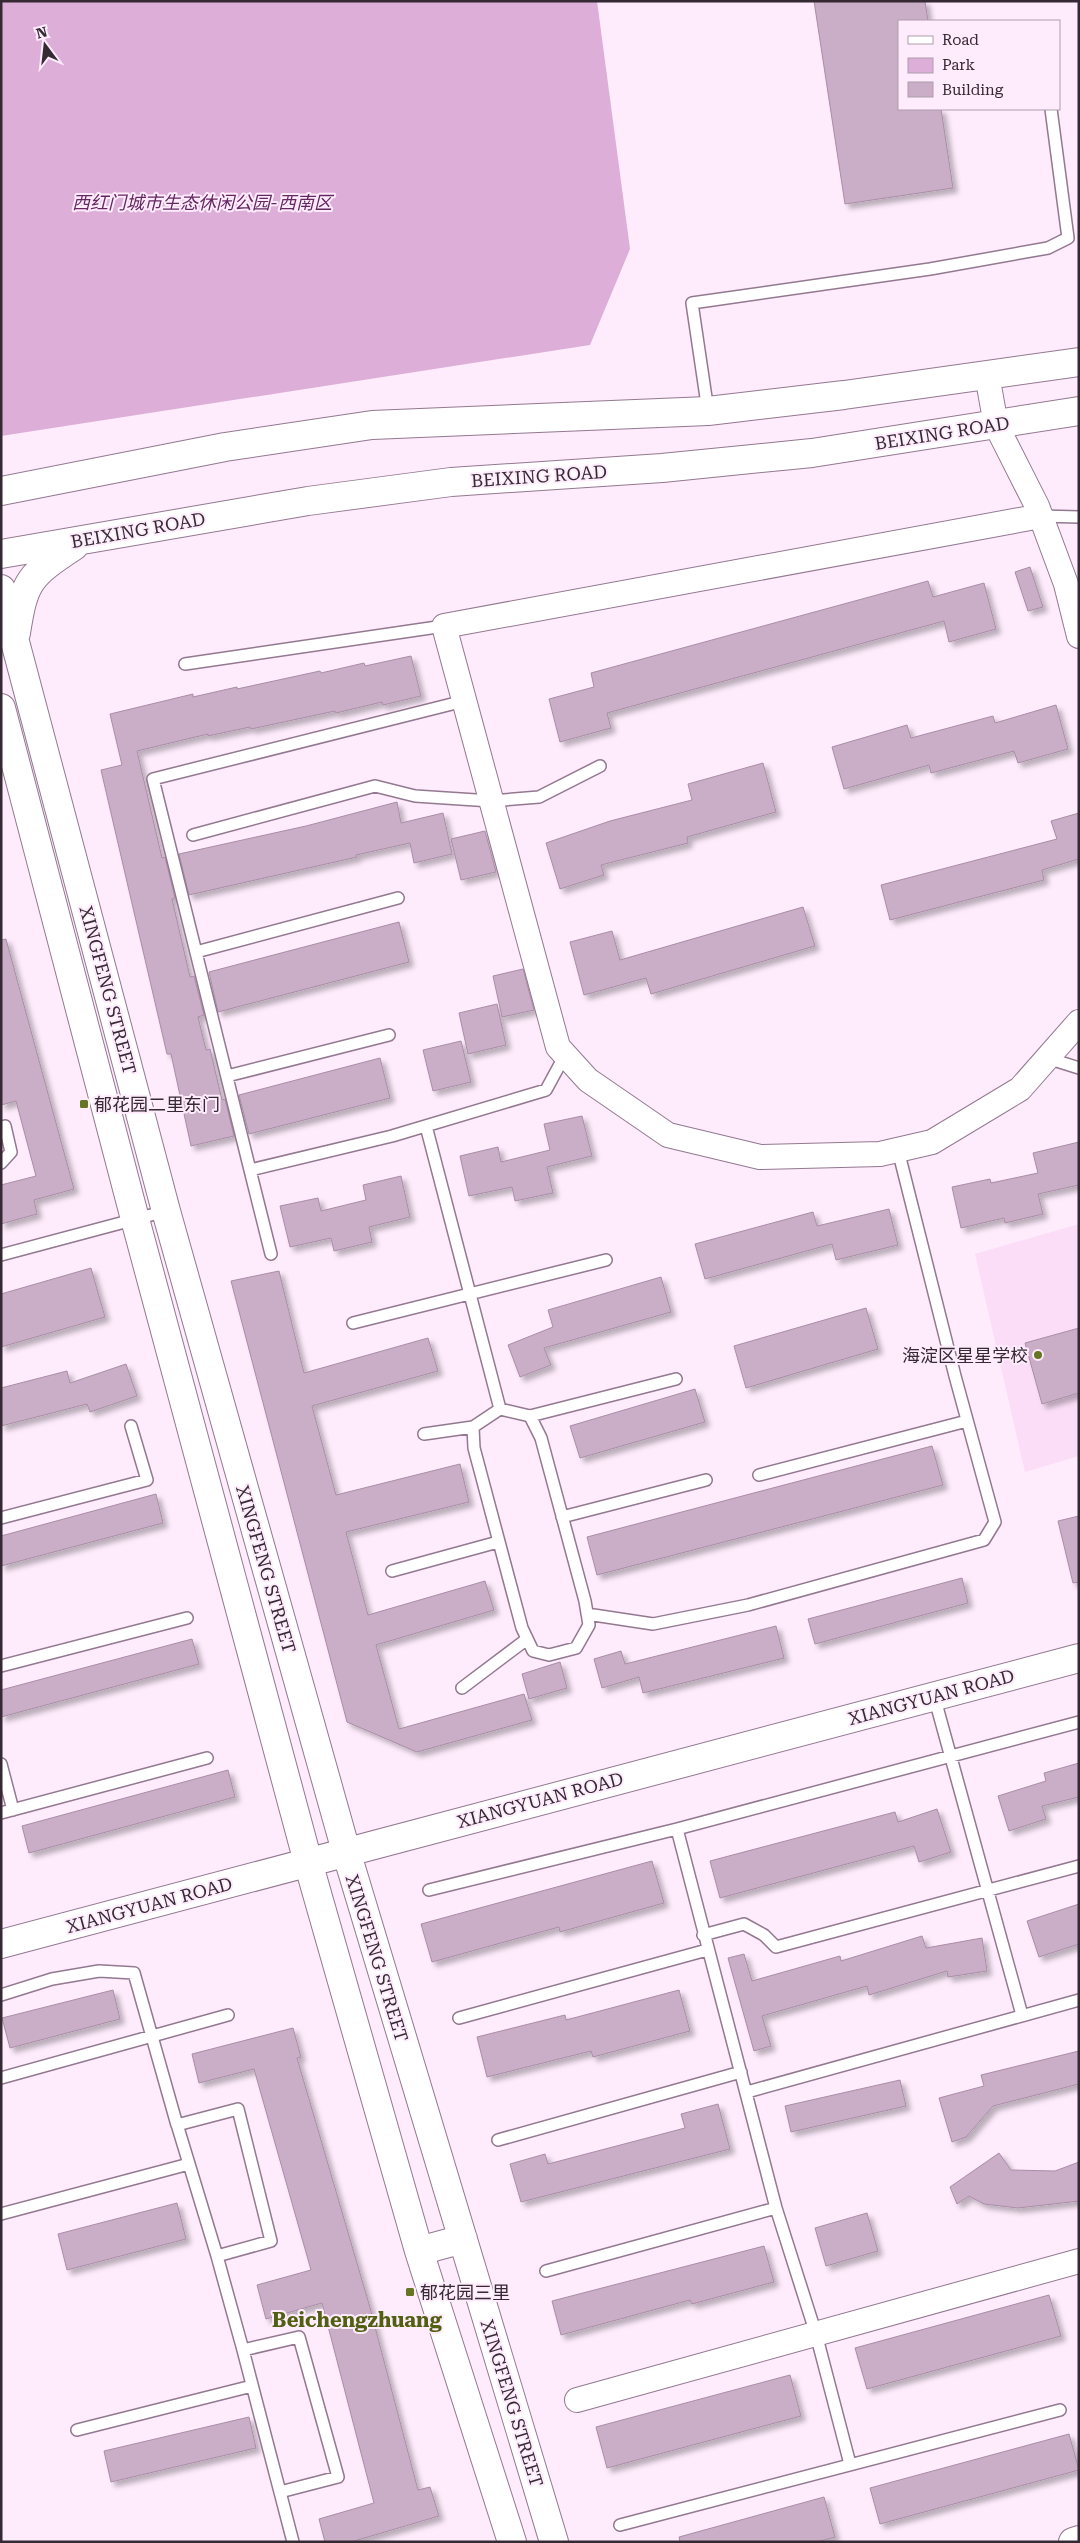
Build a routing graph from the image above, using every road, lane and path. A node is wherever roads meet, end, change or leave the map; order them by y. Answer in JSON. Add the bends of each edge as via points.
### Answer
{"nodes":[{"id":1,"x":1051,"y":110,"type":"edge"},
{"id":2,"x":1079,"y":362,"type":"edge"},
{"id":3,"x":987,"y":375,"type":"junction"},
{"id":4,"x":708,"y":411,"type":"junction"},
{"id":5,"x":1079,"y":412,"type":"edge"},
{"id":6,"x":996,"y":425,"type":"junction"},
{"id":7,"x":1,"y":491,"type":"edge"},
{"id":8,"x":1041,"y":516,"type":"junction"},
{"id":9,"x":1079,"y":517,"type":"edge"},
{"id":10,"x":84,"y":540,"type":"junction"},
{"id":11,"x":1,"y":554,"type":"edge"},
{"id":12,"x":1,"y":589,"type":"edge"},
{"id":13,"x":444,"y":626,"type":"junction"},
{"id":14,"x":1079,"y":636,"type":"edge"},
{"id":15,"x":15,"y":640,"type":"junction"},
{"id":16,"x":185,"y":664,"type":"dead end"},
{"id":17,"x":464,"y":701,"type":"junction"},
{"id":18,"x":1,"y":708,"type":"edge"},
{"id":19,"x":600,"y":766,"type":"dead end"},
{"id":20,"x":491,"y":801,"type":"junction"},
{"id":21,"x":193,"y":836,"type":"dead end"},
{"id":22,"x":398,"y":898,"type":"dead end"},
{"id":23,"x":196,"y":952,"type":"junction"},
{"id":24,"x":1079,"y":1022,"type":"edge"},
{"id":25,"x":388,"y":1035,"type":"dead end"},
{"id":26,"x":565,"y":1055,"type":"junction"},
{"id":27,"x":1047,"y":1058,"type":"junction"},
{"id":28,"x":1079,"y":1068,"type":"edge"},
{"id":29,"x":227,"y":1076,"type":"junction"},
{"id":30,"x":5,"y":1126,"type":"dead end"},
{"id":31,"x":426,"y":1126,"type":"junction"},
{"id":32,"x":898,"y":1150,"type":"junction"},
{"id":33,"x":1,"y":1164,"type":"edge"},
{"id":34,"x":250,"y":1170,"type":"junction"},
{"id":35,"x":166,"y":1211,"type":"junction"},
{"id":36,"x":135,"y":1219,"type":"junction"},
{"id":37,"x":271,"y":1254,"type":"dead end"},
{"id":38,"x":1,"y":1255,"type":"edge"},
{"id":39,"x":606,"y":1260,"type":"dead end"},
{"id":40,"x":470,"y":1295,"type":"junction"},
{"id":41,"x":354,"y":1323,"type":"dead end"},
{"id":42,"x":676,"y":1379,"type":"dead end"},
{"id":43,"x":500,"y":1410,"type":"junction"},
{"id":44,"x":530,"y":1416,"type":"junction"},
{"id":45,"x":967,"y":1421,"type":"junction"},
{"id":46,"x":131,"y":1426,"type":"dead end"},
{"id":47,"x":473,"y":1428,"type":"junction"},
{"id":48,"x":424,"y":1434,"type":"dead end"},
{"id":49,"x":759,"y":1475,"type":"dead end"},
{"id":50,"x":706,"y":1480,"type":"dead end"},
{"id":51,"x":1,"y":1518,"type":"edge"},
{"id":52,"x":562,"y":1518,"type":"junction"},
{"id":53,"x":498,"y":1542,"type":"junction"},
{"id":54,"x":392,"y":1571,"type":"dead end"},
{"id":55,"x":588,"y":1614,"type":"junction"},
{"id":56,"x":187,"y":1618,"type":"dead end"},
{"id":57,"x":527,"y":1638,"type":"junction"},
{"id":58,"x":1079,"y":1658,"type":"edge"},
{"id":59,"x":1,"y":1666,"type":"edge"},
{"id":60,"x":462,"y":1688,"type":"dead end"},
{"id":61,"x":934,"y":1696,"type":"junction"},
{"id":62,"x":1079,"y":1722,"type":"edge"},
{"id":63,"x":950,"y":1757,"type":"junction"},
{"id":64,"x":207,"y":1758,"type":"dead end"},
{"id":65,"x":1,"y":1764,"type":"edge"},
{"id":66,"x":13,"y":1810,"type":"junction"},
{"id":67,"x":1,"y":1813,"type":"edge"},
{"id":68,"x":677,"y":1829,"type":"junction"},
{"id":69,"x":346,"y":1852,"type":"junction"},
{"id":70,"x":308,"y":1862,"type":"junction"},
{"id":71,"x":1079,"y":1866,"type":"edge"},
{"id":72,"x":429,"y":1890,"type":"dead end"},
{"id":73,"x":988,"y":1891,"type":"junction"},
{"id":74,"x":703,"y":1935,"type":"junction"},
{"id":75,"x":1,"y":1944,"type":"edge"},
{"id":76,"x":707,"y":1950,"type":"junction"},
{"id":77,"x":1,"y":1995,"type":"edge"},
{"id":78,"x":1079,"y":2000,"type":"edge"},
{"id":79,"x":1022,"y":2015,"type":"junction"},
{"id":80,"x":228,"y":2016,"type":"dead end"},
{"id":81,"x":460,"y":2018,"type":"dead end"},
{"id":82,"x":152,"y":2036,"type":"junction"},
{"id":83,"x":741,"y":2072,"type":"junction"},
{"id":84,"x":1,"y":2078,"type":"edge"},
{"id":85,"x":747,"y":2092,"type":"junction"},
{"id":86,"x":176,"y":2121,"type":"junction"},
{"id":87,"x":498,"y":2140,"type":"dead end"},
{"id":88,"x":189,"y":2164,"type":"junction"},
{"id":89,"x":776,"y":2208,"type":"junction"},
{"id":90,"x":1,"y":2214,"type":"edge"},
{"id":91,"x":463,"y":2239,"type":"junction"},
{"id":92,"x":419,"y":2251,"type":"junction"},
{"id":93,"x":217,"y":2256,"type":"junction"},
{"id":94,"x":1079,"y":2261,"type":"edge"},
{"id":95,"x":546,"y":2272,"type":"dead end"},
{"id":96,"x":816,"y":2334,"type":"junction"},
{"id":97,"x":243,"y":2350,"type":"junction"},
{"id":98,"x":252,"y":2386,"type":"junction"},
{"id":99,"x":577,"y":2400,"type":"dead end"},
{"id":100,"x":1060,"y":2410,"type":"dead end"},
{"id":101,"x":77,"y":2430,"type":"dead end"},
{"id":102,"x":850,"y":2464,"type":"junction"},
{"id":103,"x":280,"y":2492,"type":"junction"},
{"id":104,"x":620,"y":2525,"type":"dead end"},
{"id":105,"x":1079,"y":2540,"type":"edge"},
{"id":106,"x":293,"y":2542,"type":"edge"},
{"id":107,"x":512,"y":2542,"type":"edge"},
{"id":108,"x":554,"y":2542,"type":"edge"},
{"id":109,"x":1072,"y":2542,"type":"edge"}],
"edges":[{"from":1,"to":4,"type":"lane","via":[[1068,238],[1048,248],[940,267],[692,303]]},
{"from":2,"to":3,"type":"main road"},
{"from":3,"to":4,"type":"main road"},
{"from":3,"to":6,"type":"street"},
{"from":4,"to":7,"type":"main road","via":[[372,425],[225,446]]},
{"from":5,"to":6,"type":"main road","name":"BEIXING ROAD"},
{"from":6,"to":8,"type":"street"},
{"from":6,"to":10,"type":"main road","name":"BEIXING ROAD","via":[[802,454],[662,468],[451,482],[308,501]]},
{"from":8,"to":9,"type":"lane"},
{"from":8,"to":13,"type":"street"},
{"from":8,"to":14,"type":"street","via":[[1066,584]]},
{"from":10,"to":11,"type":"main road","name":"BEIXING ROAD"},
{"from":10,"to":15,"type":"main road","via":[[46,565],[27,584]]},
{"from":12,"to":15,"type":"main road","name":"XINGFENG STREET"},
{"from":13,"to":16,"type":"lane"},
{"from":13,"to":17,"type":"street"},
{"from":15,"to":35,"type":"main road","name":"XINGFENG STREET"},
{"from":17,"to":20,"type":"street"},
{"from":17,"to":23,"type":"lane","via":[[153,779]]},
{"from":18,"to":36,"type":"main road","name":"XINGFENG STREET"},
{"from":19,"to":20,"type":"lane","via":[[539,797]]},
{"from":20,"to":21,"type":"lane","via":[[415,796],[375,786]]},
{"from":20,"to":26,"type":"street","via":[[558,1046]]},
{"from":22,"to":23,"type":"lane"},
{"from":23,"to":29,"type":"lane"},
{"from":24,"to":27,"type":"street"},
{"from":25,"to":29,"type":"lane"},
{"from":26,"to":31,"type":"lane","via":[[546,1090]]},
{"from":26,"to":32,"type":"street","via":[[588,1080],[668,1135],[760,1157],[880,1154]]},
{"from":27,"to":28,"type":"lane"},
{"from":27,"to":32,"type":"street","via":[[1020,1089],[932,1142]]},
{"from":29,"to":34,"type":"lane"},
{"from":30,"to":33,"type":"lane","via":[[11,1152]]},
{"from":31,"to":34,"type":"lane"},
{"from":31,"to":40,"type":"lane"},
{"from":32,"to":45,"type":"lane"},
{"from":34,"to":37,"type":"lane"},
{"from":35,"to":36,"type":"lane"},
{"from":35,"to":69,"type":"main road","name":"XINGFENG STREET"},
{"from":36,"to":38,"type":"lane"},
{"from":36,"to":70,"type":"main road","name":"XINGFENG STREET"},
{"from":39,"to":40,"type":"lane"},
{"from":40,"to":41,"type":"lane"},
{"from":40,"to":43,"type":"lane"},
{"from":42,"to":44,"type":"lane"},
{"from":43,"to":44,"type":"lane"},
{"from":43,"to":47,"type":"lane"},
{"from":44,"to":52,"type":"lane","via":[[541,1438]]},
{"from":45,"to":49,"type":"lane"},
{"from":45,"to":55,"type":"lane","via":[[995,1522],[984,1540],[748,1605],[653,1624]]},
{"from":46,"to":51,"type":"lane","via":[[147,1480]]},
{"from":47,"to":48,"type":"lane"},
{"from":47,"to":53,"type":"lane","via":[[474,1448]]},
{"from":50,"to":52,"type":"lane"},
{"from":52,"to":55,"type":"lane"},
{"from":53,"to":54,"type":"lane"},
{"from":53,"to":57,"type":"lane"},
{"from":55,"to":57,"type":"lane","via":[[589,1625],[576,1648],[549,1655],[533,1651]]},
{"from":56,"to":59,"type":"lane"},
{"from":57,"to":60,"type":"lane"},
{"from":58,"to":61,"type":"main road","name":"XIANGYUAN ROAD"},
{"from":61,"to":63,"type":"lane"},
{"from":61,"to":69,"type":"main road","name":"XIANGYUAN ROAD"},
{"from":62,"to":63,"type":"lane"},
{"from":63,"to":68,"type":"lane"},
{"from":63,"to":73,"type":"lane"},
{"from":64,"to":66,"type":"lane"},
{"from":65,"to":66,"type":"lane"},
{"from":66,"to":67,"type":"lane"},
{"from":68,"to":72,"type":"lane"},
{"from":68,"to":74,"type":"lane"},
{"from":69,"to":70,"type":"main road","name":"XIANGYUAN ROAD"},
{"from":69,"to":91,"type":"main road","name":"XINGFENG STREET"},
{"from":70,"to":75,"type":"main road","name":"XIANGYUAN ROAD"},
{"from":70,"to":92,"type":"main road","name":"XINGFENG STREET"},
{"from":71,"to":73,"type":"lane"},
{"from":73,"to":74,"type":"lane","via":[[776,1947],[764,1935],[744,1924]]},
{"from":73,"to":79,"type":"lane"},
{"from":74,"to":76,"type":"lane"},
{"from":76,"to":81,"type":"lane"},
{"from":76,"to":83,"type":"lane"},
{"from":77,"to":82,"type":"lane","via":[[52,1979],[99,1971],[134,1973]]},
{"from":78,"to":79,"type":"lane"},
{"from":79,"to":85,"type":"lane"},
{"from":80,"to":82,"type":"lane"},
{"from":82,"to":84,"type":"lane"},
{"from":82,"to":86,"type":"lane"},
{"from":83,"to":85,"type":"lane"},
{"from":83,"to":87,"type":"lane"},
{"from":85,"to":89,"type":"lane"},
{"from":86,"to":88,"type":"lane"},
{"from":86,"to":93,"type":"lane","via":[[177,2125],[238,2109],[271,2241]]},
{"from":88,"to":90,"type":"lane"},
{"from":88,"to":93,"type":"lane"},
{"from":89,"to":95,"type":"lane"},
{"from":89,"to":96,"type":"lane"},
{"from":91,"to":92,"type":"main road"},
{"from":91,"to":108,"type":"main road","name":"XINGFENG STREET"},
{"from":92,"to":107,"type":"main road","name":"XINGFENG STREET"},
{"from":93,"to":97,"type":"lane"},
{"from":94,"to":96,"type":"street"},
{"from":96,"to":99,"type":"street"},
{"from":96,"to":102,"type":"lane"},
{"from":97,"to":98,"type":"lane"},
{"from":97,"to":103,"type":"lane","via":[[298,2337],[338,2477]]},
{"from":98,"to":101,"type":"lane"},
{"from":98,"to":103,"type":"lane"},
{"from":100,"to":102,"type":"lane"},
{"from":102,"to":104,"type":"lane"},
{"from":103,"to":106,"type":"lane"},
{"from":105,"to":109,"type":"main road"}]}
